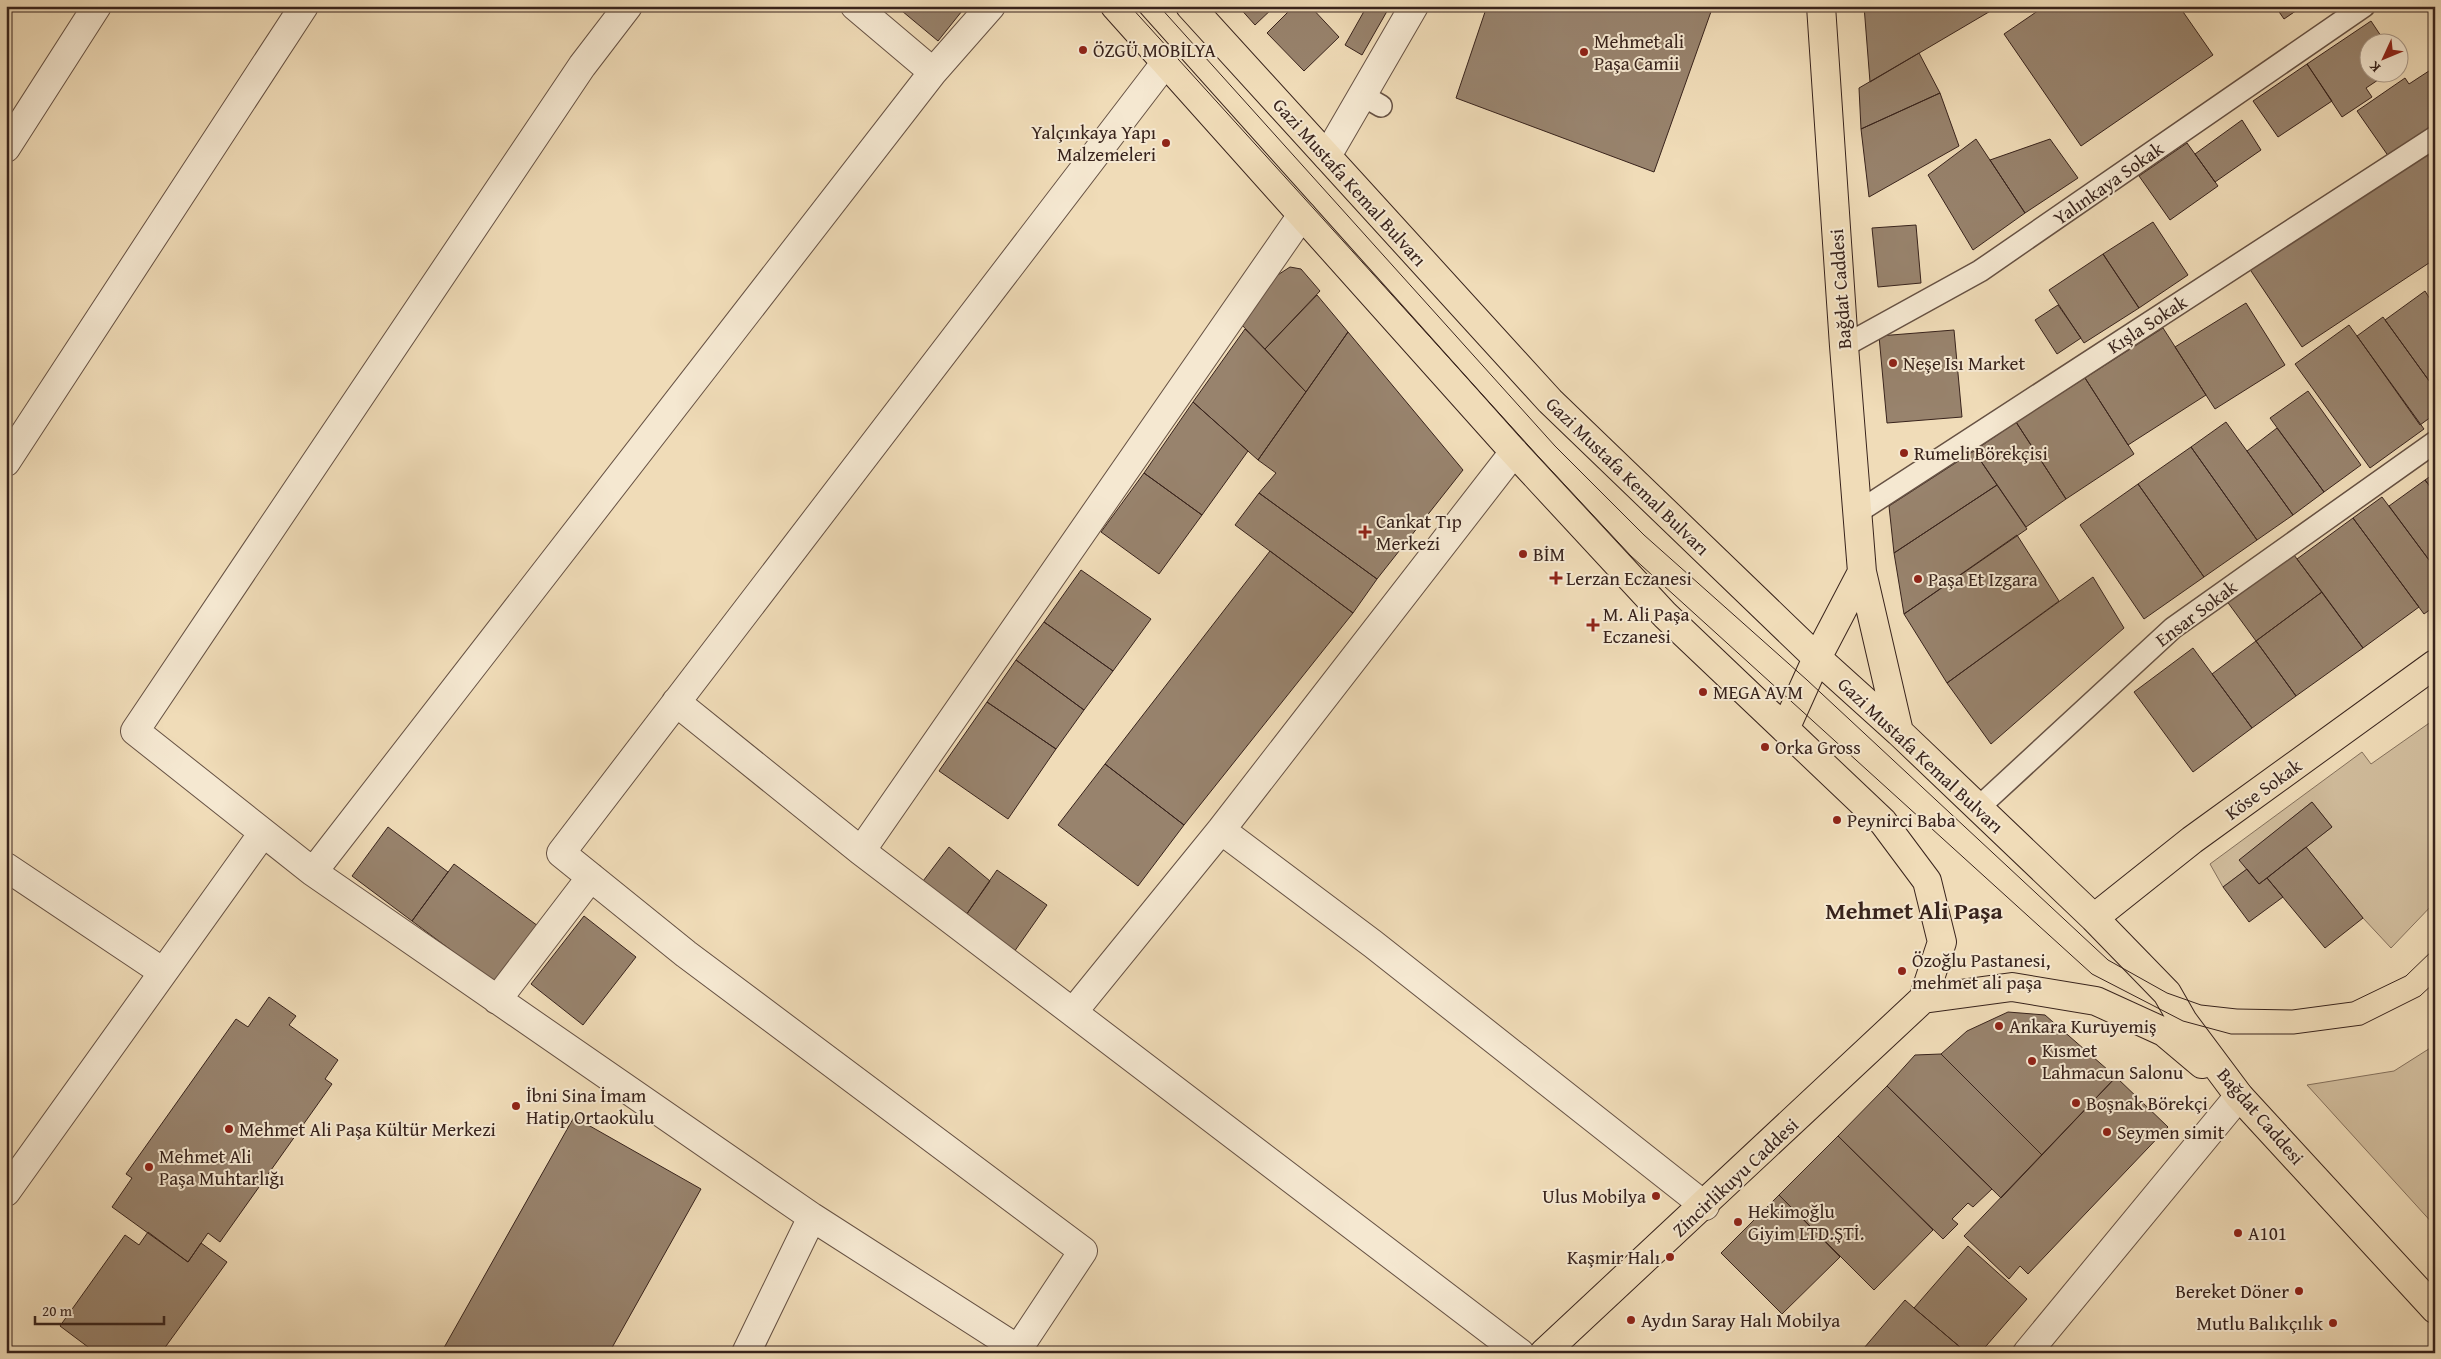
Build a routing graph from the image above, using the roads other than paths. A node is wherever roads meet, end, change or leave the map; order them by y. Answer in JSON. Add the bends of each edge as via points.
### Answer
{"nodes":[{"id":1,"x":97,"y":6,"type":"edge"},
{"id":2,"x":304,"y":6,"type":"edge"},
{"id":3,"x":628,"y":6,"type":"edge"},
{"id":4,"x":855,"y":6,"type":"edge"},
{"id":5,"x":991,"y":6,"type":"edge"},
{"id":6,"x":1115,"y":6,"type":"edge"},
{"id":7,"x":1190,"y":6,"type":"edge"},
{"id":8,"x":1414,"y":6,"type":"edge"},
{"id":9,"x":1821,"y":6,"type":"edge"},
{"id":10,"x":2364,"y":6,"type":"edge"},
{"id":11,"x":1166,"y":62,"type":"junction"},
{"id":12,"x":933,"y":72,"type":"junction"},
{"id":13,"x":2435,"y":137,"type":"edge"},
{"id":14,"x":6,"y":148,"type":"edge"},
{"id":15,"x":1327,"y":156,"type":"junction"},
{"id":16,"x":1302,"y":215,"type":"junction"},
{"id":17,"x":1844,"y":346,"type":"junction"},
{"id":18,"x":2435,"y":442,"type":"edge"},
{"id":19,"x":1514,"y":452,"type":"junction"},
{"id":20,"x":6,"y":462,"type":"edge"},
{"id":21,"x":1858,"y":512,"type":"junction"},
{"id":22,"x":1862,"y":572,"type":"junction"},
{"id":23,"x":1817,"y":658,"type":"junction"},
{"id":24,"x":2435,"y":664,"type":"edge"},
{"id":25,"x":676,"y":702,"type":"junction"},
{"id":26,"x":1786,"y":729,"type":"junction"},
{"id":27,"x":1899,"y":732,"type":"junction"},
{"id":28,"x":1978,"y":808,"type":"junction"},
{"id":29,"x":1221,"y":830,"type":"junction"},
{"id":30,"x":263,"y":833,"type":"junction"},
{"id":31,"x":861,"y":851,"type":"junction"},
{"id":32,"x":6,"y":867,"type":"edge"},
{"id":33,"x":313,"y":872,"type":"junction"},
{"id":34,"x":591,"y":877,"type":"junction"},
{"id":35,"x":2094,"y":918,"type":"junction"},
{"id":36,"x":163,"y":972,"type":"junction"},
{"id":37,"x":497,"y":1000,"type":"junction"},
{"id":38,"x":1924,"y":1000,"type":"junction"},
{"id":39,"x":1073,"y":1012,"type":"junction"},
{"id":40,"x":2239,"y":1096,"type":"junction"},
{"id":41,"x":6,"y":1192,"type":"edge"},
{"id":42,"x":1705,"y":1206,"type":"junction"},
{"id":43,"x":812,"y":1217,"type":"junction"},
{"id":44,"x":2435,"y":1309,"type":"edge"},
{"id":45,"x":1021,"y":1351,"type":"edge"},
{"id":46,"x":746,"y":1353,"type":"edge"},
{"id":47,"x":1520,"y":1353,"type":"edge"},
{"id":48,"x":1544,"y":1353,"type":"edge"},
{"id":49,"x":2027,"y":1353,"type":"edge"}],
"edges":[{"from":1,"to":14,"type":"street"},
{"from":2,"to":20,"type":"street"},
{"from":3,"to":30,"type":"street","via":[[582,66],[135,731]]},
{"from":4,"to":12,"type":"street"},
{"from":5,"to":12,"type":"street"},
{"from":6,"to":11,"type":"main road"},
{"from":7,"to":15,"type":"main road","name":"Gazi Mustafa Kemal Bulvarı"},
{"from":8,"to":15,"type":"street","via":[[1372,100]]},
{"from":9,"to":17,"type":"main road","name":"Bağdat Caddesi"},
{"from":10,"to":17,"type":"lane","name":"Yalınkaya Sokak","via":[[1980,271]]},
{"from":11,"to":16,"type":"main road"},
{"from":11,"to":25,"type":"street"},
{"from":12,"to":33,"type":"street"},
{"from":13,"to":21,"type":"lane","name":"Kışla Sokak"},
{"from":15,"to":23,"type":"main road","name":"Gazi Mustafa Kemal Bulvarı","via":[[1550,401]]},
{"from":16,"to":19,"type":"main road"},
{"from":16,"to":31,"type":"street"},
{"from":17,"to":21,"type":"main road","name":"Bağdat Caddesi"},
{"from":18,"to":28,"type":"lane","name":"Ensar Sokak","via":[[2173,628]]},
{"from":19,"to":26,"type":"main road","via":[[1665,615]]},
{"from":19,"to":29,"type":"street"},
{"from":21,"to":22,"type":"main road","name":"Bağdat Caddesi"},
{"from":22,"to":23,"type":"main road"},
{"from":22,"to":27,"type":"main road","name":"Bağdat Caddesi"},
{"from":23,"to":26,"type":"main road"},
{"from":23,"to":27,"type":"main road","name":"Gazi Mustafa Kemal Bulvarı"},
{"from":24,"to":35,"type":"main road","name":"Köse Sokak","via":[[2192,840]]},
{"from":25,"to":31,"type":"street"},
{"from":25,"to":34,"type":"street","via":[[561,853]]},
{"from":26,"to":38,"type":"main road","name":"Zincirlikuyu Caddesi","via":[[1883,822],[1927,881],[1942,942]]},
{"from":27,"to":28,"type":"main road","name":"Gazi Mustafa Kemal Bulvarı"},
{"from":28,"to":35,"type":"main road","name":"Gazi Mustafa Kemal Bulvarı"},
{"from":29,"to":39,"type":"street"},
{"from":29,"to":42,"type":"street","via":[[1373,944]]},
{"from":30,"to":33,"type":"street"},
{"from":30,"to":36,"type":"street"},
{"from":31,"to":39,"type":"street"},
{"from":32,"to":36,"type":"street"},
{"from":33,"to":37,"type":"street"},
{"from":34,"to":37,"type":"street"},
{"from":34,"to":45,"type":"street","via":[[686,954],[1083,1251]]},
{"from":35,"to":40,"type":"main road","name":"Bağdat Caddesi","via":[[2167,993]]},
{"from":36,"to":41,"type":"street"},
{"from":37,"to":43,"type":"street"},
{"from":38,"to":40,"type":"main road","via":[[2012,987],[2096,1001],[2164,1032]]},
{"from":38,"to":42,"type":"main road","name":"Zincirlikuyu Caddesi"},
{"from":39,"to":47,"type":"street"},
{"from":40,"to":44,"type":"main road","name":"Bağdat Caddesi"},
{"from":40,"to":49,"type":"street"},
{"from":42,"to":48,"type":"main road","name":"Zincirlikuyu Caddesi"},
{"from":43,"to":45,"type":"street"},
{"from":43,"to":46,"type":"street"}]}
